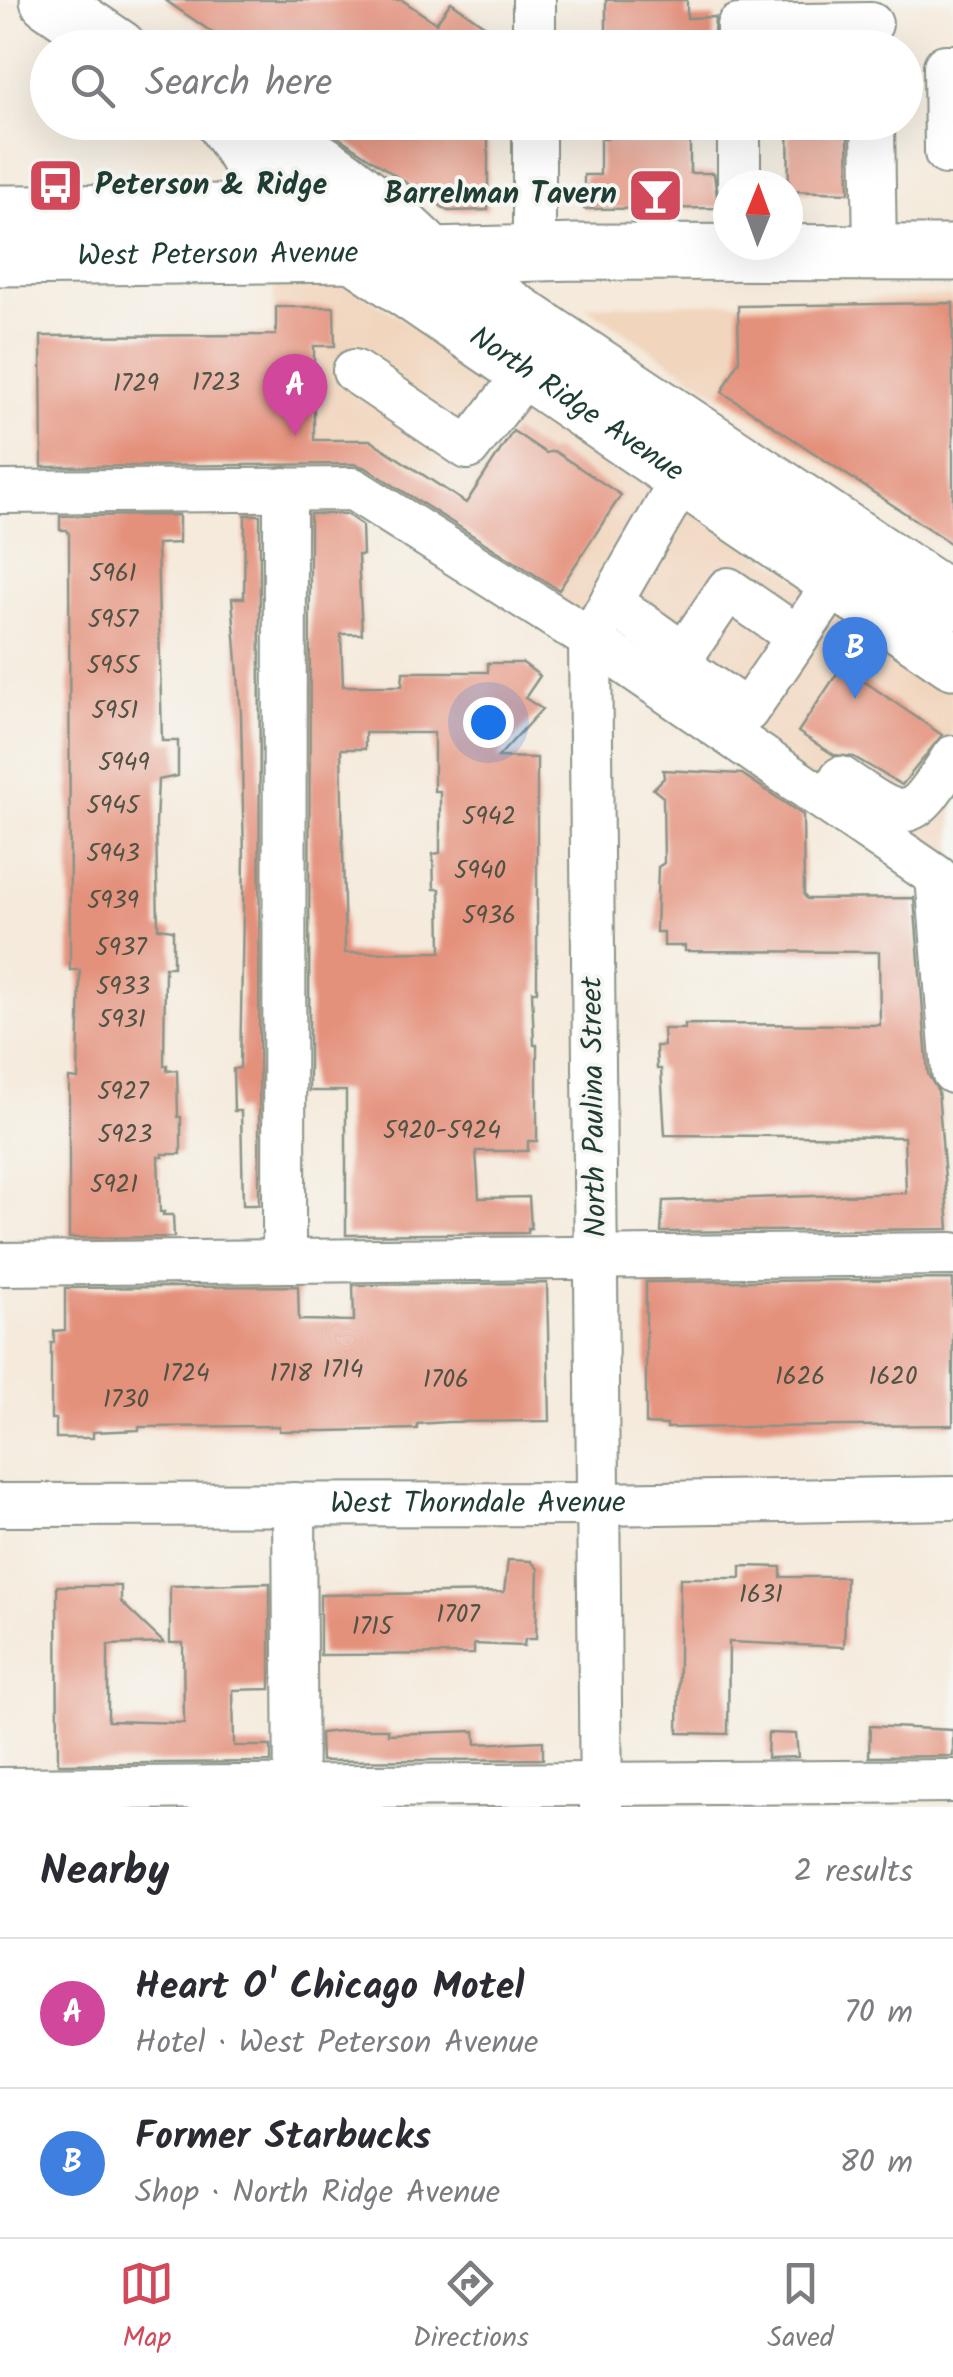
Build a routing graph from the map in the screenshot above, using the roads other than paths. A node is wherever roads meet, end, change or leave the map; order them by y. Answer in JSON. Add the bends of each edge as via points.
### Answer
{"nodes":[{"id":1,"x":48,"y":0,"type":"edge"},
{"id":2,"x":534,"y":0,"type":"edge"},
{"id":3,"x":871,"y":24,"type":"edge"},
{"id":4,"x":92,"y":30,"type":"edge"},
{"id":5,"x":534,"y":30,"type":"edge"},
{"id":6,"x":738,"y":30,"type":"edge"},
{"id":7,"x":953,"y":66,"type":"edge"},
{"id":8,"x":236,"y":140,"type":"edge"},
{"id":9,"x":286,"y":140,"type":"edge"},
{"id":10,"x":534,"y":140,"type":"edge"},
{"id":11,"x":738,"y":140,"type":"edge"},
{"id":12,"x":873,"y":140,"type":"edge"},
{"id":13,"x":953,"y":153,"type":"edge"},
{"id":14,"x":739,"y":170,"type":"edge"},
{"id":15,"x":0,"y":214,"type":"edge"},
{"id":16,"x":309,"y":214,"type":"junction"},
{"id":17,"x":713,"y":249,"type":"edge"},
{"id":18,"x":803,"y":250,"type":"edge"},
{"id":19,"x":534,"y":252,"type":"junction"},
{"id":20,"x":875,"y":252,"type":"junction"},
{"id":21,"x":953,"y":253,"type":"edge"},
{"id":22,"x":354,"y":254,"type":"junction"},
{"id":23,"x":432,"y":256,"type":"junction"},
{"id":24,"x":0,"y":258,"type":"edge"},
{"id":25,"x":354,"y":370,"type":"dead end"},
{"id":26,"x":526,"y":373,"type":"junction"},
{"id":27,"x":695,"y":457,"type":"junction"},
{"id":28,"x":285,"y":489,"type":"junction"},
{"id":29,"x":0,"y":492,"type":"edge"},
{"id":30,"x":836,"y":581,"type":"junction"},
{"id":31,"x":611,"y":602,"type":"junction"},
{"id":32,"x":953,"y":602,"type":"edge"},
{"id":33,"x":798,"y":637,"type":"junction"},
{"id":34,"x":590,"y":639,"type":"junction"},
{"id":35,"x":684,"y":654,"type":"junction"},
{"id":36,"x":953,"y":661,"type":"edge"},
{"id":37,"x":747,"y":711,"type":"junction"},
{"id":38,"x":953,"y":757,"type":"edge"},
{"id":39,"x":953,"y":1072,"type":"edge"},
{"id":40,"x":953,"y":1254,"type":"edge"},
{"id":41,"x":597,"y":1258,"type":"junction"},
{"id":42,"x":284,"y":1262,"type":"junction"},
{"id":43,"x":0,"y":1264,"type":"edge"},
{"id":44,"x":953,"y":1498,"type":"edge"},
{"id":45,"x":294,"y":1504,"type":"junction"},
{"id":46,"x":600,"y":1504,"type":"junction"},
{"id":47,"x":0,"y":1505,"type":"edge"},
{"id":48,"x":0,"y":1789,"type":"edge"},
{"id":49,"x":944,"y":1789,"type":"edge"},
{"id":50,"x":601,"y":1796,"type":"edge"},
{"id":51,"x":296,"y":1797,"type":"edge"}],
"edges":[{"from":1,"to":4,"type":"main road"},
{"from":2,"to":5,"type":"street"},
{"from":3,"to":6,"type":"street"},
{"from":7,"to":13,"type":"street","via":[[945,66],[946,153]]},
{"from":8,"to":16,"type":"main road","name":"North Ridge Avenue"},
{"from":9,"to":23,"type":"main road","name":"North Ridge Avenue","via":[[374,199]]},
{"from":10,"to":19,"type":"street"},
{"from":11,"to":14,"type":"street"},
{"from":12,"to":20,"type":"street"},
{"from":15,"to":16,"type":"main road","name":"West Peterson Avenue"},
{"from":16,"to":22,"type":"main road","name":"North Ridge Avenue"},
{"from":16,"to":23,"type":"main road","name":"West Peterson Avenue"},
{"from":17,"to":19,"type":"main road","name":"West Peterson Avenue"},
{"from":18,"to":20,"type":"main road","name":"West Peterson Avenue"},
{"from":19,"to":23,"type":"main road","name":"West Peterson Avenue"},
{"from":20,"to":21,"type":"main road","name":"West Peterson Avenue"},
{"from":22,"to":23,"type":"main road","name":"West Peterson Avenue"},
{"from":22,"to":24,"type":"main road","name":"West Peterson Avenue"},
{"from":22,"to":26,"type":"main road","name":"North Ridge Avenue"},
{"from":23,"to":27,"type":"main road","name":"North Ridge Avenue"},
{"from":25,"to":26,"type":"street","via":[[468,448]]},
{"from":26,"to":27,"type":"main road","name":"North Ridge Avenue"},
{"from":27,"to":30,"type":"main road","name":"North Ridge Avenue"},
{"from":27,"to":31,"type":"street"},
{"from":27,"to":32,"type":"main road","name":"North Ridge Avenue"},
{"from":28,"to":29,"type":"street"},
{"from":28,"to":34,"type":"street","via":[[353,489]]},
{"from":28,"to":42,"type":"street"},
{"from":30,"to":33,"type":"street"},
{"from":30,"to":36,"type":"main road","name":"North Ridge Avenue"},
{"from":31,"to":34,"type":"street"},
{"from":31,"to":35,"type":"street"},
{"from":33,"to":35,"type":"street","via":[[728,589]]},
{"from":33,"to":37,"type":"street"},
{"from":34,"to":39,"type":"street","via":[[937,877]]},
{"from":34,"to":41,"type":"street","name":"North Paulina Street"},
{"from":35,"to":37,"type":"street","via":[[690,673]]},
{"from":37,"to":38,"type":"street","via":[[880,806],[904,812],[924,802]]},
{"from":40,"to":41,"type":"street"},
{"from":41,"to":42,"type":"street"},
{"from":41,"to":46,"type":"street","name":"North Paulina Street"},
{"from":42,"to":43,"type":"street"},
{"from":44,"to":46,"type":"street","name":"West Thorndale Avenue"},
{"from":45,"to":46,"type":"street","name":"West Thorndale Avenue"},
{"from":45,"to":47,"type":"street","name":"West Thorndale Avenue"},
{"from":45,"to":51,"type":"street"},
{"from":46,"to":50,"type":"street","name":"North Paulina Street"},
{"from":48,"to":51,"type":"street"},
{"from":49,"to":50,"type":"street"},
{"from":50,"to":51,"type":"street"}]}
